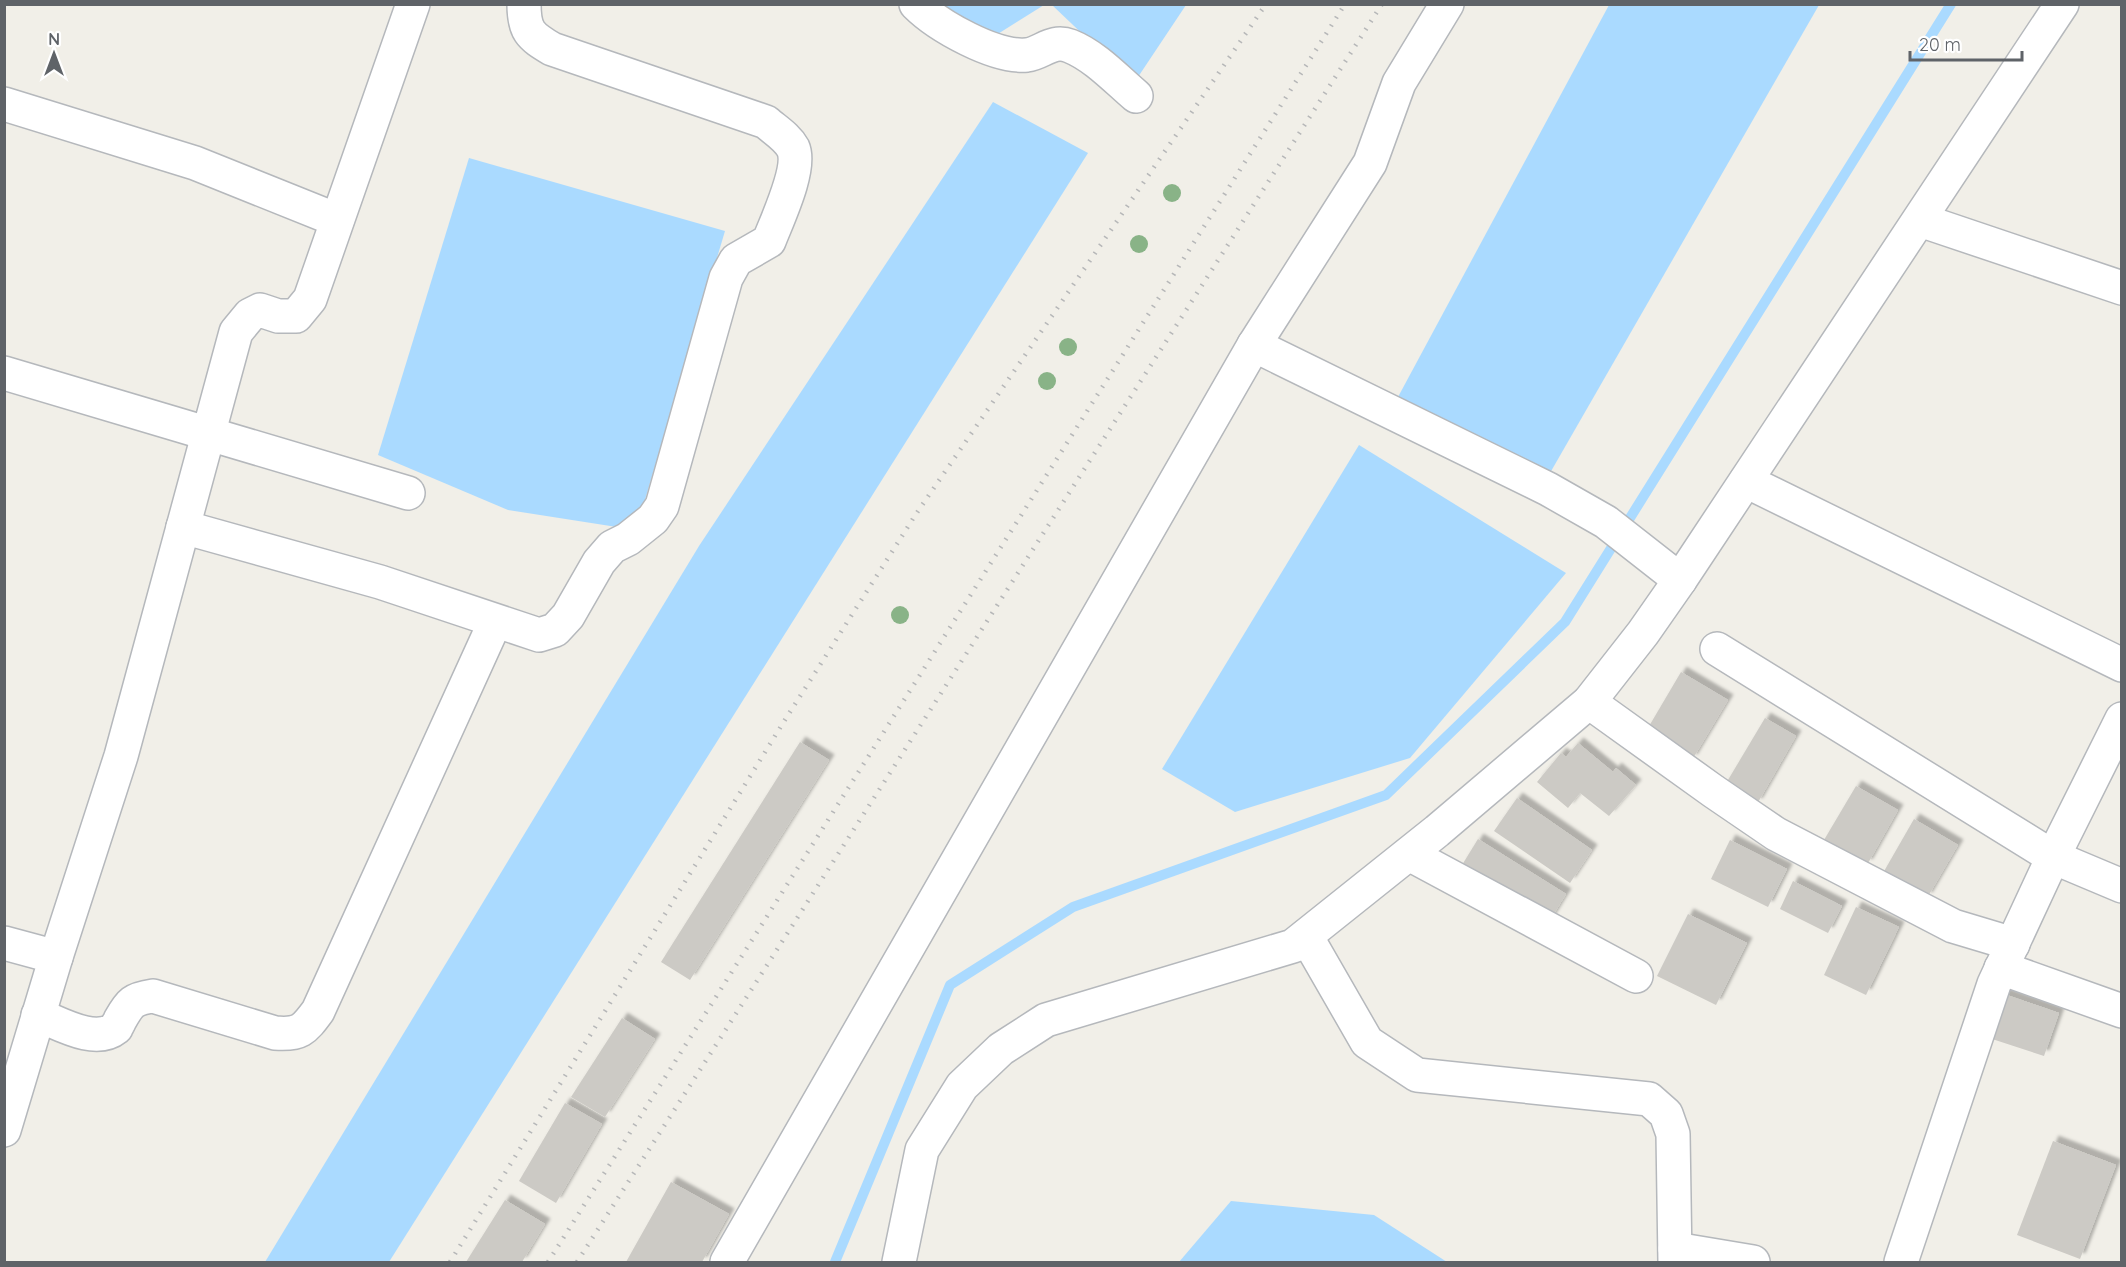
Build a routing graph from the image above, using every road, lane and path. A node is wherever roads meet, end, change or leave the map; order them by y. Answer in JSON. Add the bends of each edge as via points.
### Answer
{"nodes":[{"id":1,"x":413,"y":4,"type":"edge"},
{"id":2,"x":524,"y":4,"type":"edge"},
{"id":3,"x":916,"y":4,"type":"edge"},
{"id":4,"x":1447,"y":4,"type":"edge"},
{"id":5,"x":2062,"y":4,"type":"edge"},
{"id":6,"x":1136,"y":96,"type":"dead end"},
{"id":7,"x":4,"y":104,"type":"edge"},
{"id":8,"x":337,"y":219,"type":"junction"},
{"id":9,"x":1920,"y":219,"type":"junction"},
{"id":10,"x":2121,"y":288,"type":"edge"},
{"id":11,"x":1254,"y":345,"type":"junction"},
{"id":12,"x":4,"y":373,"type":"edge"},
{"id":13,"x":208,"y":433,"type":"junction"},
{"id":14,"x":1746,"y":481,"type":"junction"},
{"id":15,"x":408,"y":493,"type":"dead end"},
{"id":16,"x":183,"y":528,"type":"junction"},
{"id":17,"x":1680,"y":580,"type":"junction"},
{"id":18,"x":495,"y":622,"type":"junction"},
{"id":19,"x":1718,"y":649,"type":"dead end"},
{"id":20,"x":2121,"y":665,"type":"edge"},
{"id":21,"x":1589,"y":702,"type":"junction"},
{"id":22,"x":2121,"y":719,"type":"edge"},
{"id":23,"x":1408,"y":854,"type":"junction"},
{"id":24,"x":2053,"y":857,"type":"junction"},
{"id":25,"x":2121,"y":886,"type":"edge"},
{"id":26,"x":1306,"y":936,"type":"junction"},
{"id":27,"x":4,"y":943,"type":"edge"},
{"id":28,"x":2007,"y":956,"type":"junction"},
{"id":29,"x":56,"y":957,"type":"junction"},
{"id":30,"x":1636,"y":976,"type":"dead end"},
{"id":31,"x":2121,"y":1011,"type":"edge"},
{"id":32,"x":39,"y":1015,"type":"junction"},
{"id":33,"x":6,"y":1117,"type":"edge"},
{"id":34,"x":1675,"y":1256,"type":"edge"},
{"id":35,"x":727,"y":1263,"type":"edge"},
{"id":36,"x":899,"y":1263,"type":"edge"},
{"id":37,"x":1753,"y":1263,"type":"edge"},
{"id":38,"x":1901,"y":1263,"type":"edge"}],
"edges":[{"from":1,"to":8,"type":"street"},
{"from":2,"to":18,"type":"street","via":[[524,21],[531,37],[552,49],[766,122],[794,150],[795,168],[770,241],[736,260],[726,278],[662,506],[654,519],[605,554],[568,616],[555,630],[539,635]]},
{"from":3,"to":6,"type":"street","via":[[964,38],[998,51],[1027,55],[1049,45],[1069,45]]},
{"from":4,"to":11,"type":"street","via":[[1399,83],[1370,163]]},
{"from":5,"to":9,"type":"street"},
{"from":7,"to":8,"type":"street","via":[[195,163]]},
{"from":8,"to":13,"type":"street","via":[[310,299],[296,316],[260,310],[250,315],[236,332]]},
{"from":9,"to":10,"type":"street"},
{"from":9,"to":14,"type":"street"},
{"from":11,"to":17,"type":"street","via":[[1548,489],[1606,522]]},
{"from":11,"to":35,"type":"street"},
{"from":12,"to":13,"type":"street"},
{"from":13,"to":15,"type":"street"},
{"from":13,"to":16,"type":"street"},
{"from":14,"to":17,"type":"street"},
{"from":14,"to":20,"type":"street"},
{"from":16,"to":18,"type":"street","via":[[380,582]]},
{"from":16,"to":29,"type":"street","via":[[121,756]]},
{"from":17,"to":21,"type":"street"},
{"from":18,"to":32,"type":"street","via":[[318,1011],[306,1028],[293,1034],[275,1033],[153,996],[138,998],[128,1005],[116,1028],[101,1034],[87,1034]]},
{"from":19,"to":24,"type":"street"},
{"from":21,"to":23,"type":"street"},
{"from":21,"to":28,"type":"street","via":[[1776,834]]},
{"from":22,"to":24,"type":"street"},
{"from":23,"to":26,"type":"street"},
{"from":23,"to":30,"type":"street"},
{"from":24,"to":25,"type":"street"},
{"from":24,"to":28,"type":"street"},
{"from":26,"to":34,"type":"street","via":[[1367,1042],[1417,1075],[1649,1100],[1658,1107],[1666,1114],[1673,1134]]},
{"from":26,"to":36,"type":"street","via":[[1293,946],[1046,1020],[1001,1049],[962,1086],[922,1150]]},
{"from":27,"to":29,"type":"street"},
{"from":28,"to":31,"type":"street"},
{"from":28,"to":38,"type":"street","via":[[1994,984]]},
{"from":29,"to":32,"type":"street"},
{"from":32,"to":33,"type":"street"},
{"from":34,"to":37,"type":"street"}]}
